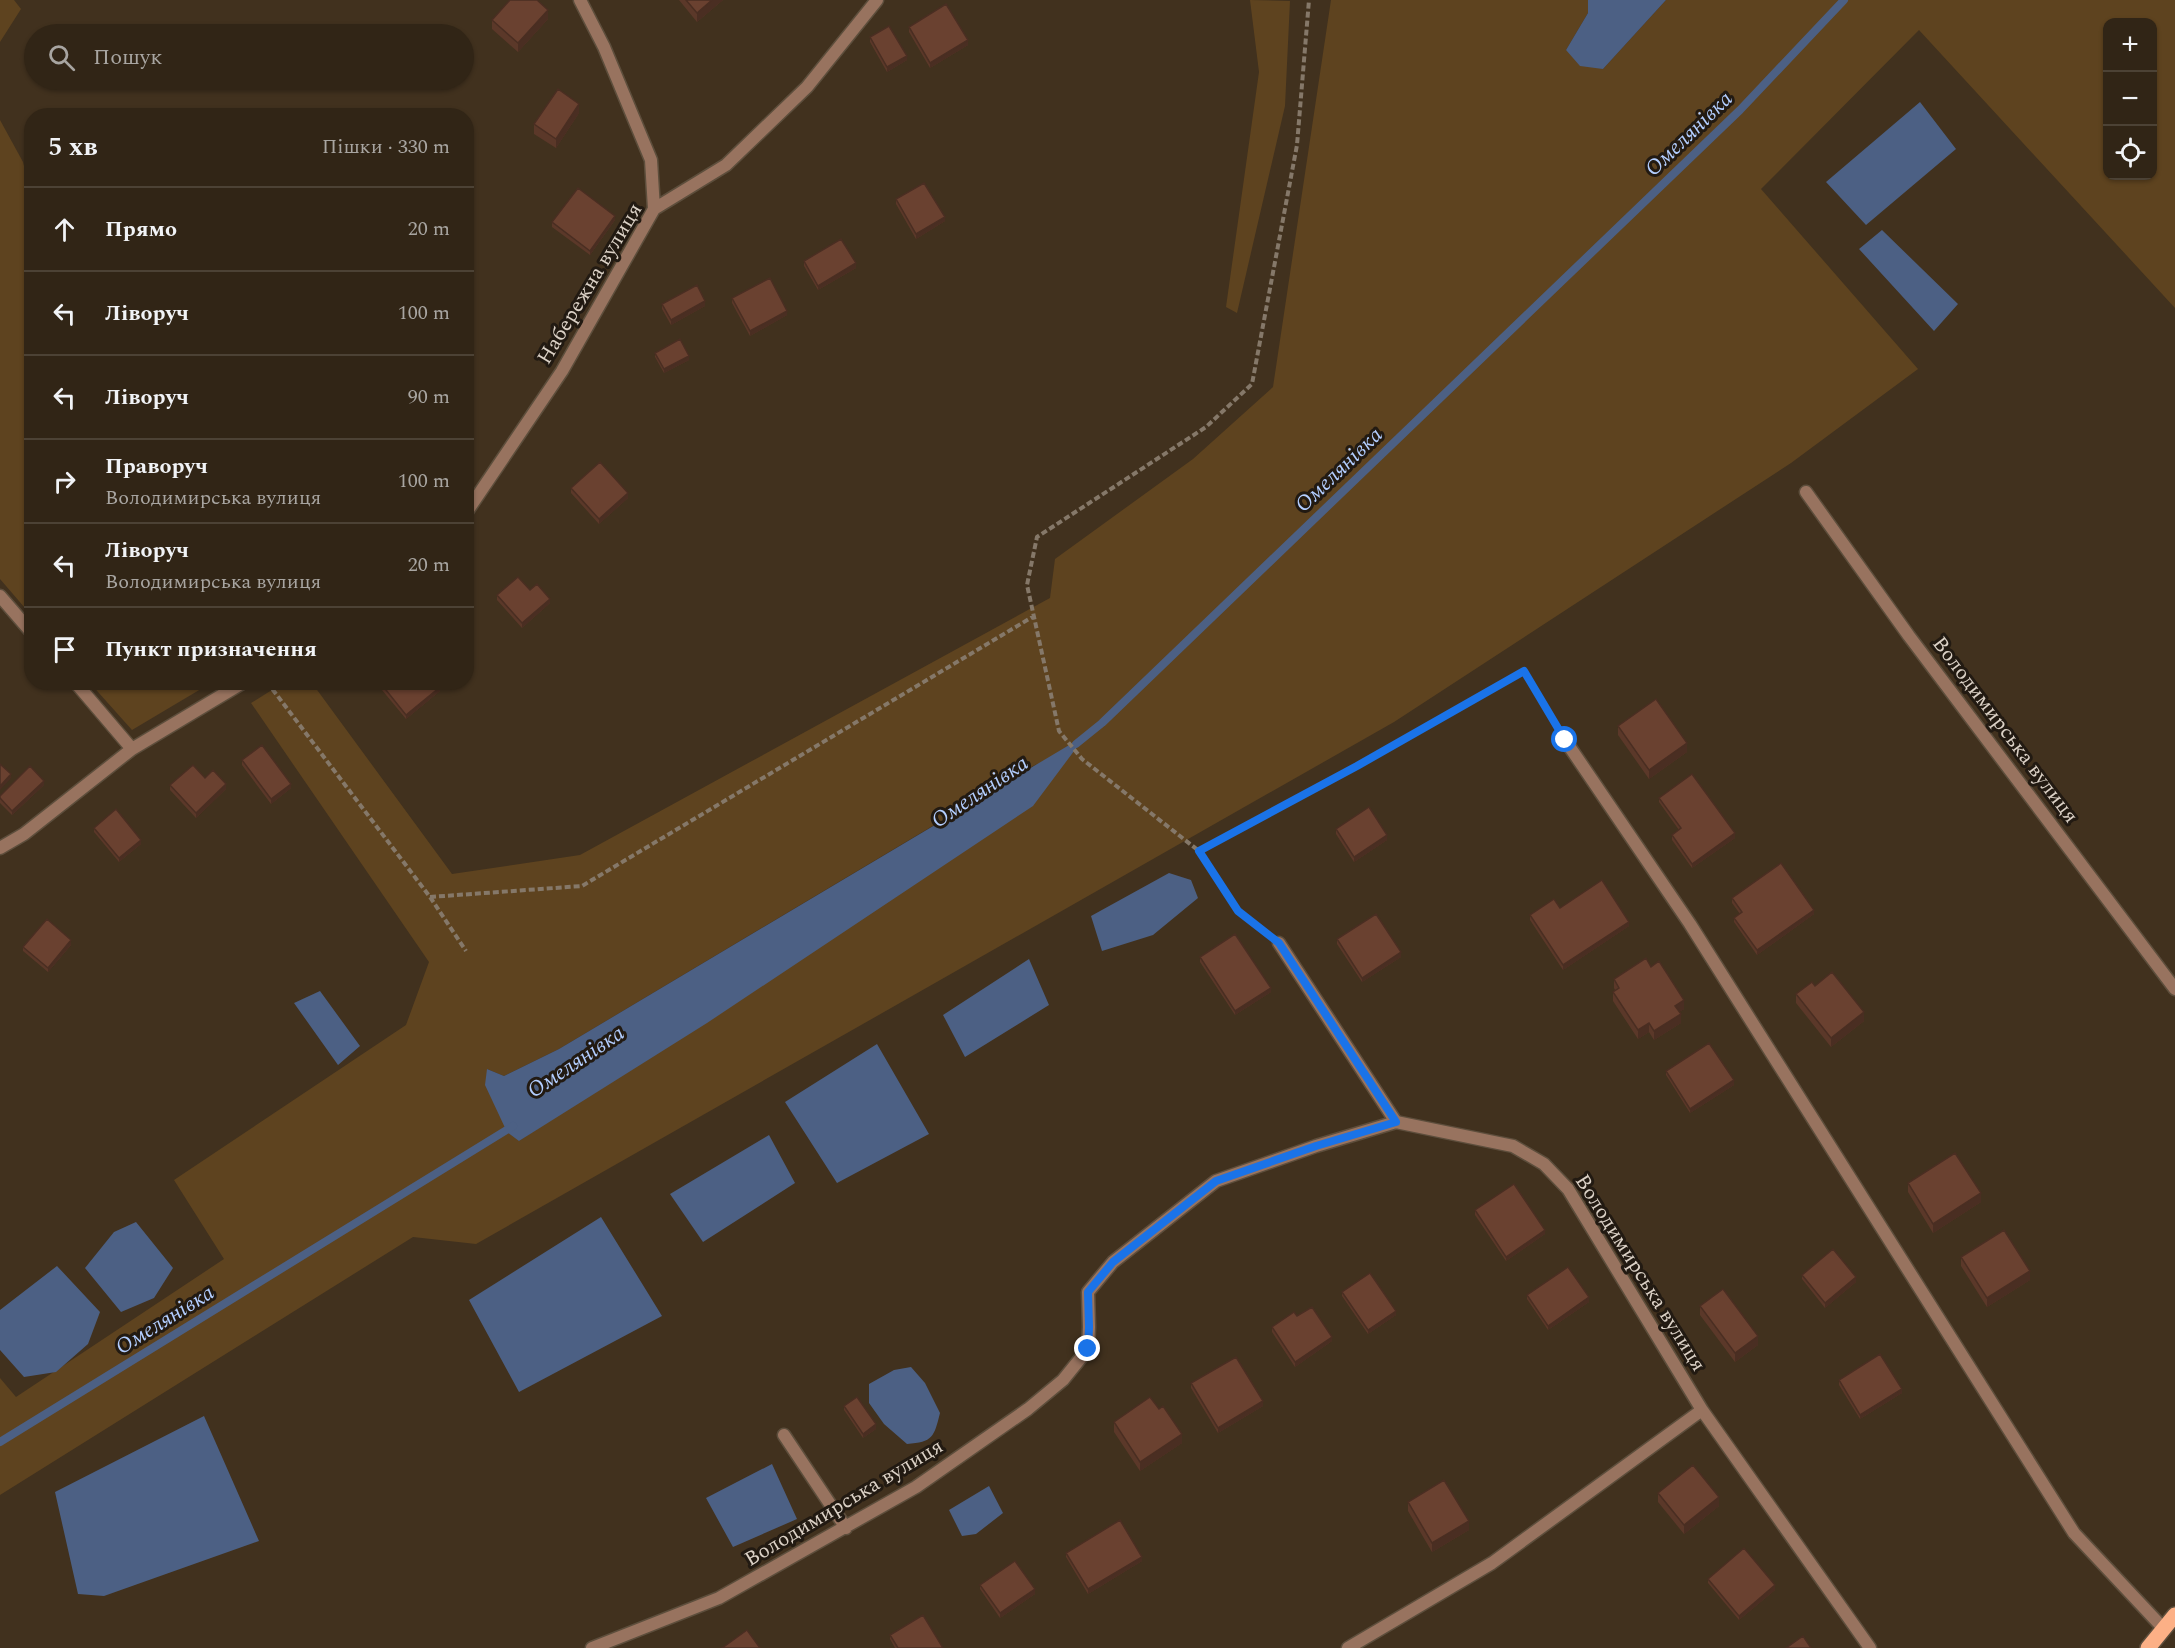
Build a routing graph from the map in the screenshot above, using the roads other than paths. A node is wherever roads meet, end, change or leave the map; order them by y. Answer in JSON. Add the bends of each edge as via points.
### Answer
{"nodes":[{"id":1,"x":580,"y":0,"type":"edge"},
{"id":2,"x":877,"y":0,"type":"edge"},
{"id":3,"x":654,"y":209,"type":"junction"},
{"id":4,"x":1806,"y":492,"type":"dead end"},
{"id":5,"x":474,"y":501,"type":"edge"},
{"id":6,"x":0,"y":596,"type":"edge"},
{"id":7,"x":24,"y":624,"type":"edge"},
{"id":8,"x":82,"y":690,"type":"edge"},
{"id":9,"x":231,"y":690,"type":"edge"},
{"id":10,"x":1565,"y":740,"type":"road end"},
{"id":11,"x":132,"y":749,"type":"junction"},
{"id":12,"x":0,"y":848,"type":"edge"},
{"id":13,"x":1279,"y":943,"type":"road end"},
{"id":14,"x":2175,"y":989,"type":"edge"},
{"id":15,"x":1396,"y":1122,"type":"junction"},
{"id":16,"x":1702,"y":1410,"type":"junction"},
{"id":17,"x":784,"y":1435,"type":"dead end"},
{"id":18,"x":846,"y":1528,"type":"junction"},
{"id":19,"x":2175,"y":1615,"type":"edge"},
{"id":20,"x":2164,"y":1629,"type":"junction"},
{"id":21,"x":591,"y":1648,"type":"edge"},
{"id":22,"x":1348,"y":1648,"type":"edge"},
{"id":23,"x":1870,"y":1648,"type":"edge"},
{"id":24,"x":2148,"y":1648,"type":"edge"}],
"edges":[{"from":1,"to":3,"type":"street","via":[[651,160]]},
{"from":2,"to":3,"type":"street","name":"Набережна вулиця","via":[[807,87],[726,165]]},
{"from":3,"to":5,"type":"street","name":"Набережна вулиця","via":[[562,371]]},
{"from":4,"to":14,"type":"street","name":"Володимирська вулиця","via":[[1909,636]]},
{"from":6,"to":7,"type":"street"},
{"from":8,"to":11,"type":"street"},
{"from":9,"to":11,"type":"street"},
{"from":10,"to":20,"type":"street","via":[[1690,924],[2074,1533]]},
{"from":11,"to":12,"type":"street","via":[[24,834]]},
{"from":13,"to":15,"type":"street"},
{"from":15,"to":16,"type":"street","name":"Володимирська вулиця","via":[[1513,1146],[1544,1164],[1568,1189]]},
{"from":15,"to":18,"type":"street","name":"Володимирська вулиця","via":[[1216,1181],[1113,1262],[1088,1292],[1088,1349],[1064,1380],[916,1487]]},
{"from":16,"to":22,"type":"street","via":[[1492,1563]]},
{"from":16,"to":23,"type":"street","name":"Володимирська вулиця"},
{"from":17,"to":18,"type":"street"},
{"from":18,"to":21,"type":"street","name":"Володимирська вулиця","via":[[719,1598]]},
{"from":19,"to":20,"type":"main road"},
{"from":20,"to":24,"type":"main road"}]}
